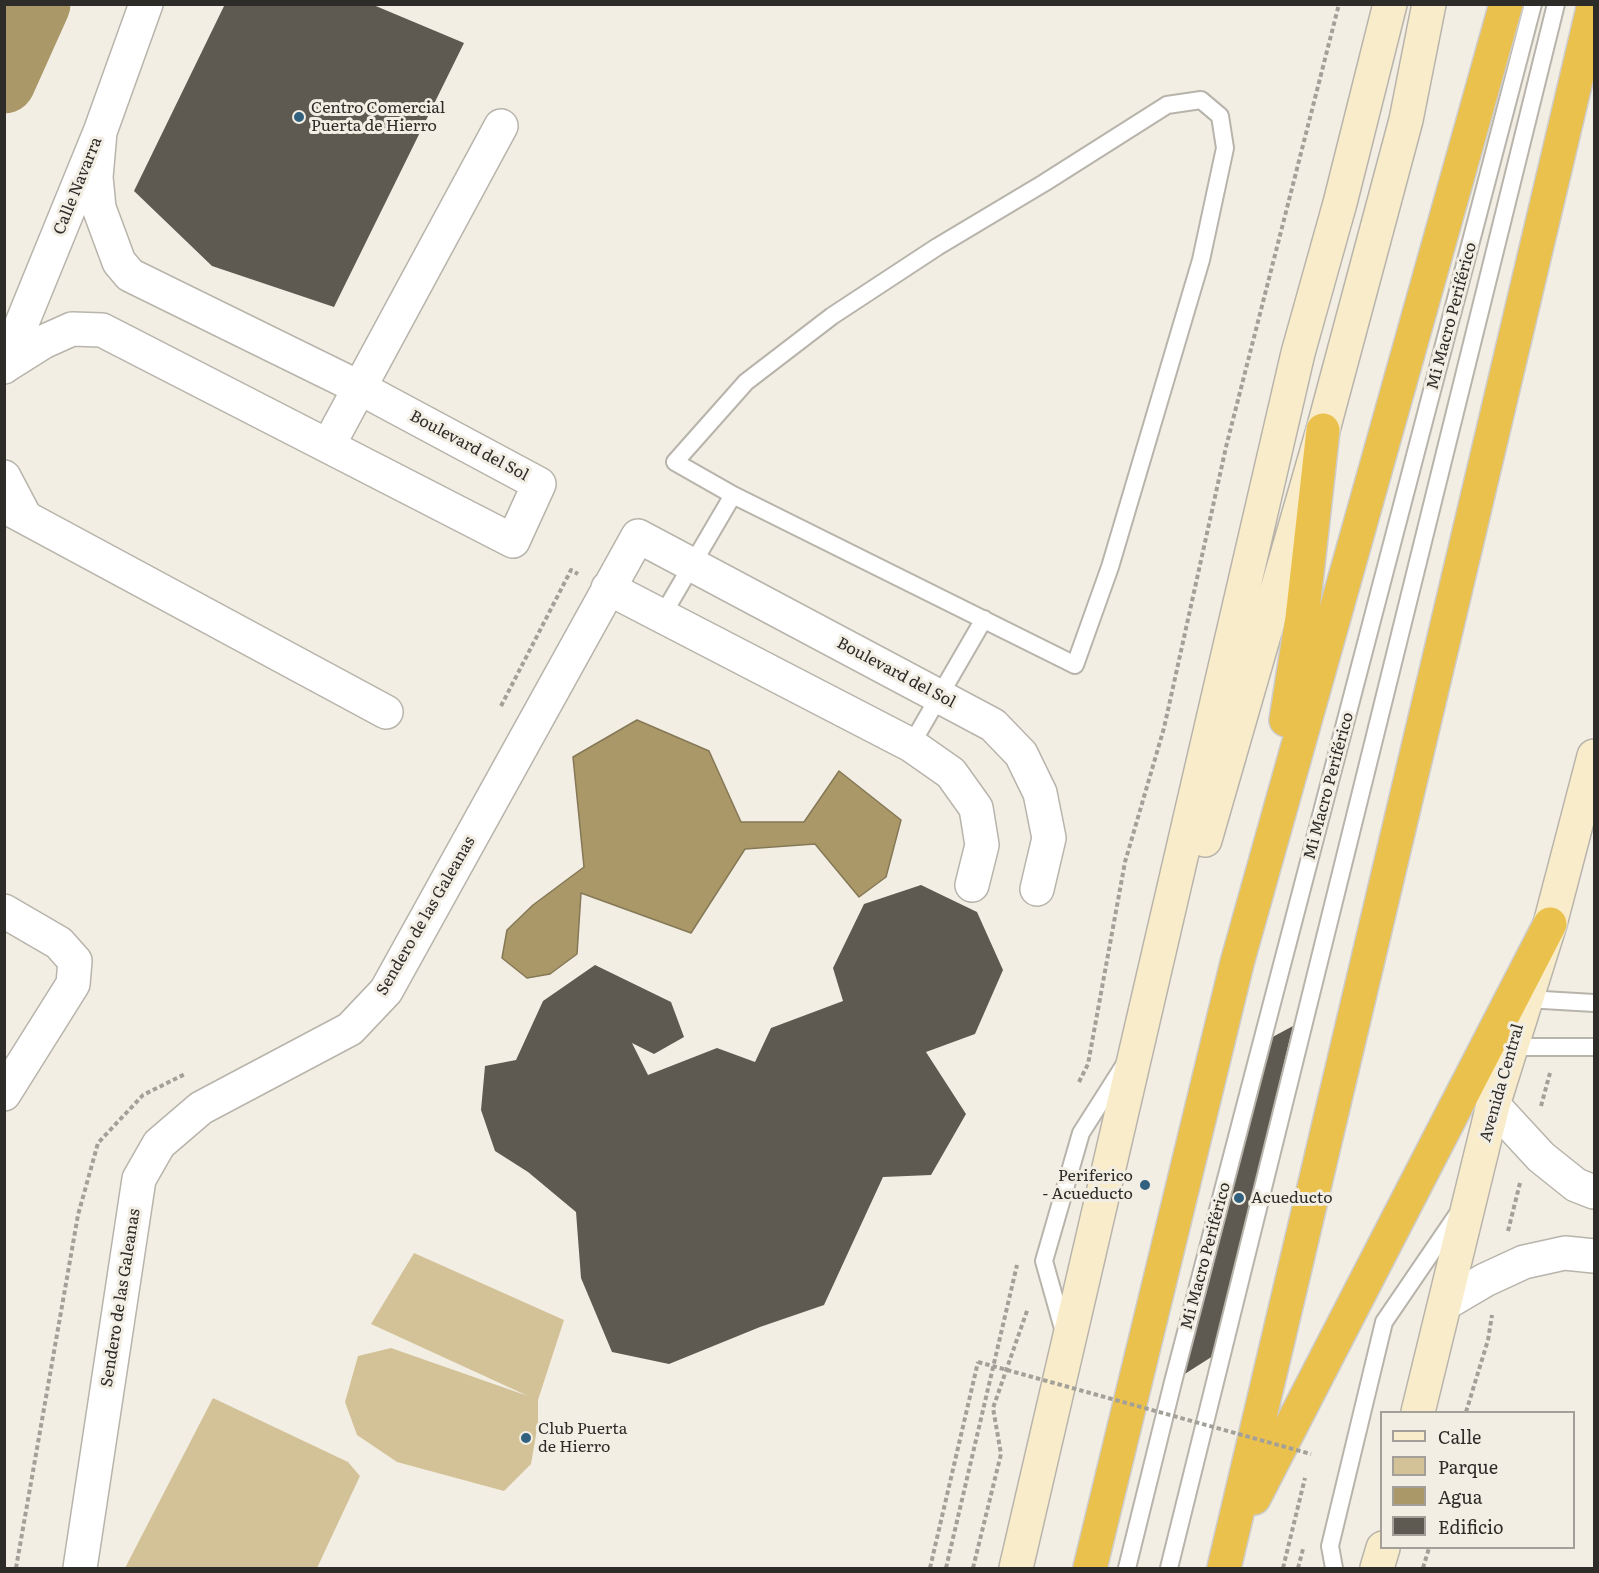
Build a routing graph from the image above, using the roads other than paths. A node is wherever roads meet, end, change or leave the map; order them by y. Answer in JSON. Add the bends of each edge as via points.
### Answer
{"nodes":[{"id":1,"x":146,"y":4,"type":"edge"},
{"id":2,"x":1390,"y":4,"type":"edge"},
{"id":3,"x":1430,"y":4,"type":"edge"},
{"id":4,"x":1506,"y":4,"type":"edge"},
{"id":5,"x":1533,"y":4,"type":"edge"},
{"id":6,"x":1556,"y":4,"type":"edge"},
{"id":7,"x":1594,"y":4,"type":"edge"},
{"id":8,"x":501,"y":126,"type":"dead end"},
{"id":9,"x":100,"y":132,"type":"junction"},
{"id":10,"x":5,"y":366,"type":"edge"},
{"id":11,"x":360,"y":388,"type":"junction"},
{"id":12,"x":1323,"y":430,"type":"junction"},
{"id":13,"x":328,"y":446,"type":"junction"},
{"id":14,"x":4,"y":477,"type":"edge"},
{"id":15,"x":733,"y":495,"type":"junction"},
{"id":16,"x":14,"y":509,"type":"edge"},
{"id":17,"x":638,"y":536,"type":"joint"},
{"id":18,"x":693,"y":565,"type":"junction"},
{"id":19,"x":608,"y":588,"type":"junction"},
{"id":20,"x":662,"y":616,"type":"junction"},
{"id":21,"x":984,"y":619,"type":"junction"},
{"id":22,"x":939,"y":695,"type":"junction"},
{"id":23,"x":386,"y":712,"type":"dead end"},
{"id":24,"x":911,"y":745,"type":"junction"},
{"id":25,"x":1594,"y":756,"type":"edge"},
{"id":26,"x":972,"y":885,"type":"dead end"},
{"id":27,"x":1037,"y":889,"type":"dead end"},
{"id":28,"x":4,"y":911,"type":"edge"},
{"id":29,"x":1550,"y":924,"type":"junction"},
{"id":30,"x":1237,"y":963,"type":"junction"},
{"id":31,"x":1527,"y":999,"type":"junction"},
{"id":32,"x":1594,"y":1003,"type":"edge"},
{"id":33,"x":1511,"y":1047,"type":"junction"},
{"id":34,"x":1594,"y":1047,"type":"edge"},
{"id":35,"x":1135,"y":1048,"type":"junction"},
{"id":36,"x":4,"y":1094,"type":"edge"},
{"id":37,"x":1493,"y":1105,"type":"junction"},
{"id":38,"x":1594,"y":1192,"type":"edge"},
{"id":39,"x":1472,"y":1194,"type":"junction"},
{"id":40,"x":1594,"y":1256,"type":"edge"},
{"id":41,"x":1446,"y":1303,"type":"junction"},
{"id":42,"x":1419,"y":1411,"type":"edge"},
{"id":43,"x":1383,"y":1549,"type":"edge"},
{"id":44,"x":1228,"y":1555,"type":"edge"},
{"id":45,"x":80,"y":1569,"type":"edge"},
{"id":46,"x":1016,"y":1569,"type":"edge"},
{"id":47,"x":1090,"y":1569,"type":"edge"},
{"id":48,"x":1127,"y":1569,"type":"edge"},
{"id":49,"x":1169,"y":1569,"type":"edge"},
{"id":50,"x":1334,"y":1569,"type":"edge"},
{"id":51,"x":1377,"y":1569,"type":"edge"}],
"edges":[{"from":1,"to":9,"type":"street","name":"Calle Navarra"},
{"from":2,"to":35,"type":"main road","via":[[1298,353]]},
{"from":3,"to":12,"type":"main road","via":[[1406,120]]},
{"from":4,"to":30,"type":"highway"},
{"from":5,"to":48,"type":"lane","name":"Mi Macro Periférico"},
{"from":6,"to":49,"type":"lane","name":"Mi Macro Periférico"},
{"from":7,"to":44,"type":"highway"},
{"from":8,"to":11,"type":"street"},
{"from":9,"to":10,"type":"street","name":"Calle Navarra"},
{"from":9,"to":11,"type":"street","name":"Boulevard del Sol","via":[[96,177],[99,208],[118,262],[130,275]]},
{"from":10,"to":13,"type":"street","name":"Boulevard del Sol","via":[[72,329],[102,330]]},
{"from":11,"to":13,"type":"street"},
{"from":11,"to":13,"type":"street","name":"Boulevard del Sol","via":[[539,484],[513,541]]},
{"from":12,"to":30,"type":"highway","via":[[1293,689]]},
{"from":12,"to":35,"type":"main road","via":[[1186,907]]},
{"from":14,"to":16,"type":"street"},
{"from":15,"to":18,"type":"lane"},
{"from":15,"to":21,"type":"lane"},
{"from":15,"to":21,"type":"lane","via":[[675,462],[746,382],[832,316],[937,247],[1167,105],[1201,100],[1220,116],[1225,148],[1203,248],[1110,567],[1075,665]]},
{"from":16,"to":23,"type":"street"},
{"from":17,"to":18,"type":"street","name":"Boulevard del Sol"},
{"from":17,"to":19,"type":"street","name":"Sendero de las Galeanas"},
{"from":18,"to":20,"type":"lane"},
{"from":18,"to":22,"type":"street","name":"Boulevard del Sol"},
{"from":19,"to":20,"type":"street"},
{"from":19,"to":45,"type":"street","name":"Sendero de las Galeanas","via":[[386,991],[350,1029],[201,1108],[159,1144],[139,1179]]},
{"from":20,"to":24,"type":"street"},
{"from":21,"to":22,"type":"lane"},
{"from":22,"to":24,"type":"lane"},
{"from":22,"to":27,"type":"street","name":"Boulevard del Sol","via":[[993,725],[1021,754],[1040,793],[1049,838]]},
{"from":24,"to":26,"type":"street","via":[[951,773],[976,808],[982,845]]},
{"from":25,"to":29,"type":"main road","name":"Avenida Central"},
{"from":28,"to":36,"type":"street","via":[[59,943],[75,962],[73,984]]},
{"from":29,"to":31,"type":"main road","name":"Avenida Central"},
{"from":29,"to":44,"type":"highway"},
{"from":30,"to":47,"type":"highway"},
{"from":31,"to":32,"type":"lane"},
{"from":31,"to":33,"type":"main road","name":"Avenida Central"},
{"from":33,"to":34,"type":"lane"},
{"from":33,"to":37,"type":"main road","name":"Avenida Central"},
{"from":35,"to":46,"type":"main road"},
{"from":37,"to":38,"type":"street","via":[[1541,1157],[1576,1185]]},
{"from":37,"to":39,"type":"main road","name":"Avenida Central"},
{"from":39,"to":41,"type":"main road","name":"Avenida Central"},
{"from":39,"to":50,"type":"lane","via":[[1384,1322],[1330,1546]]},
{"from":40,"to":41,"type":"street","via":[[1565,1252],[1524,1262]]},
{"from":41,"to":42,"type":"main road","name":"Avenida Central"},
{"from":43,"to":51,"type":"main road"}]}
